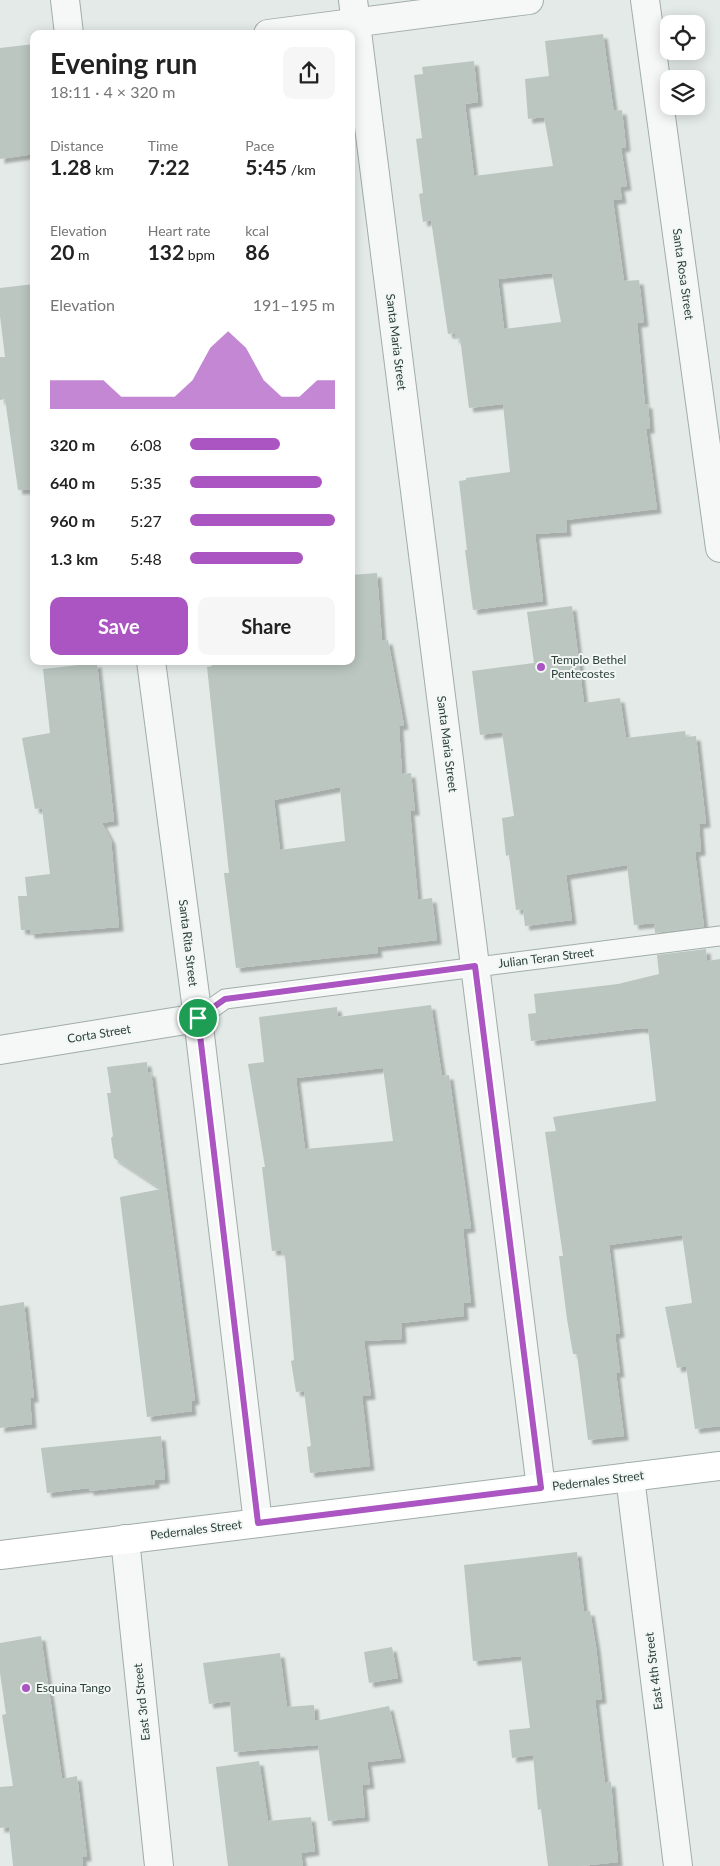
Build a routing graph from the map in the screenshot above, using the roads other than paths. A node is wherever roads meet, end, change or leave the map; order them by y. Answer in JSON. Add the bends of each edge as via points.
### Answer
{"nodes":[{"id":1,"x":65,"y":0,"type":"edge"},
{"id":2,"x":529,"y":0,"type":"edge"},
{"id":3,"x":646,"y":0,"type":"edge"},
{"id":4,"x":354,"y":11,"type":"edge"},
{"id":5,"x":69,"y":30,"type":"edge"},
{"id":6,"x":283,"y":30,"type":"edge"},
{"id":7,"x":720,"y":548,"type":"edge"},
{"id":8,"x":152,"y":665,"type":"edge"},
{"id":9,"x":720,"y":936,"type":"edge"},
{"id":10,"x":475,"y":966,"type":"junction"},
{"id":11,"x":198,"y":1018,"type":"junction"},
{"id":12,"x":0,"y":1050,"type":"edge"},
{"id":13,"x":720,"y":1466,"type":"edge"},
{"id":14,"x":630,"y":1477,"type":"junction"},
{"id":15,"x":541,"y":1488,"type":"junction"},
{"id":16,"x":258,"y":1523,"type":"junction"},
{"id":17,"x":125,"y":1539,"type":"junction"},
{"id":18,"x":0,"y":1555,"type":"edge"},
{"id":19,"x":159,"y":1866,"type":"edge"},
{"id":20,"x":678,"y":1866,"type":"edge"}],
"edges":[{"from":1,"to":5,"type":"street"},
{"from":2,"to":4,"type":"street"},
{"from":3,"to":7,"type":"street","name":"Santa Rosa Street"},
{"from":4,"to":6,"type":"street"},
{"from":4,"to":10,"type":"street","name":"Santa Maria Street"},
{"from":8,"to":11,"type":"street","name":"Santa Rita Street"},
{"from":9,"to":10,"type":"lane","name":"Julian Teran Street"},
{"from":10,"to":11,"type":"lane","name":"Julian Teran Street","via":[[225,999]]},
{"from":10,"to":15,"type":"street","name":"Santa Maria Street"},
{"from":11,"to":12,"type":"street","name":"Corta Street"},
{"from":11,"to":16,"type":"street","name":"Santa Rita Street"},
{"from":13,"to":14,"type":"street","name":"Pedernales Street"},
{"from":14,"to":15,"type":"street","name":"Pedernales Street"},
{"from":14,"to":20,"type":"street","name":"East 4th Street"},
{"from":15,"to":16,"type":"street","name":"Pedernales Street"},
{"from":16,"to":17,"type":"street","name":"Pedernales Street"},
{"from":17,"to":18,"type":"street","name":"Pedernales Street"},
{"from":17,"to":19,"type":"street","name":"East 3rd Street"}]}
